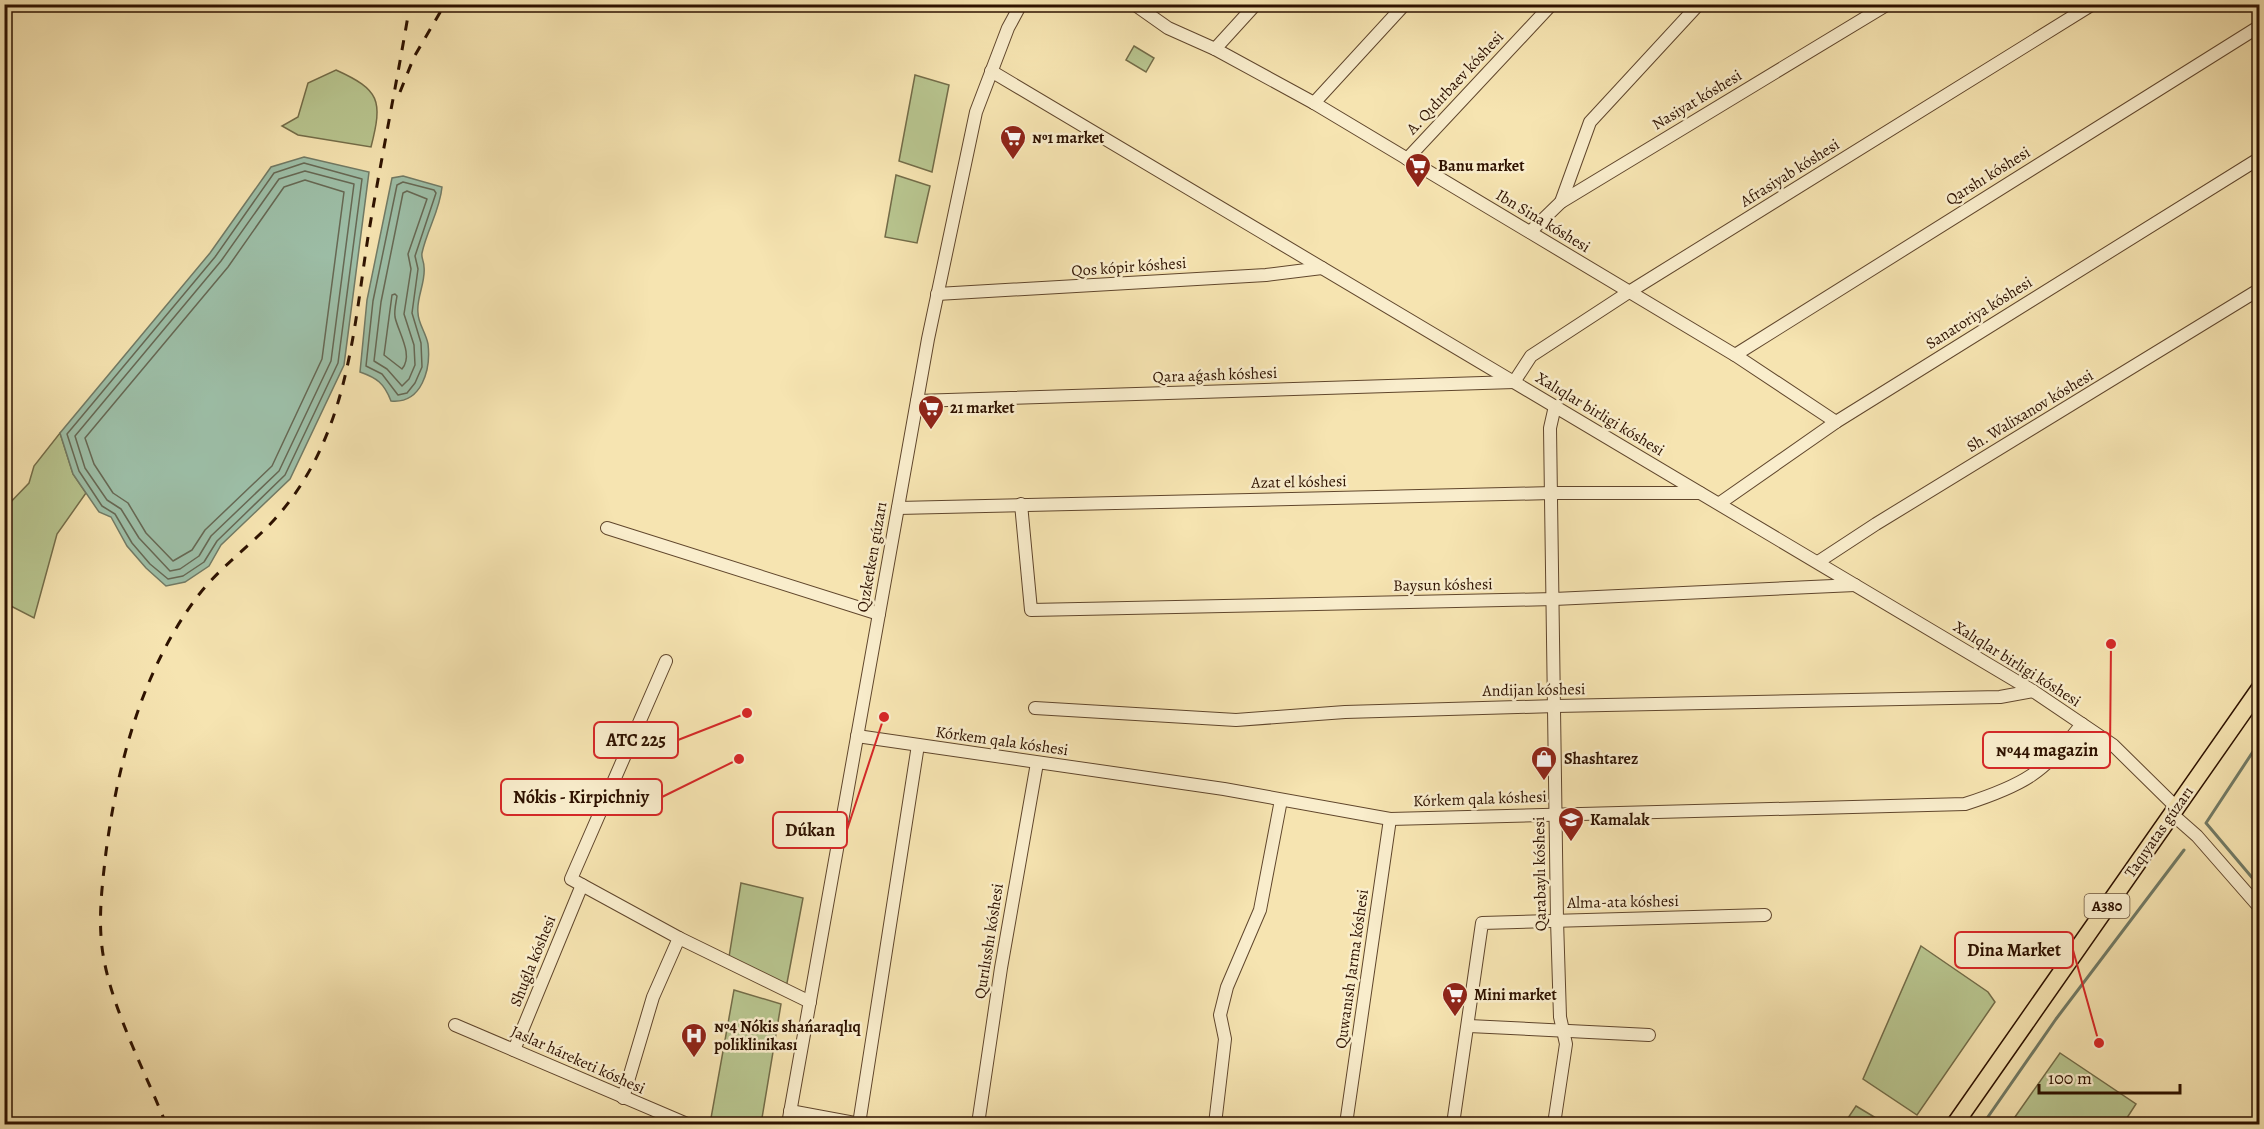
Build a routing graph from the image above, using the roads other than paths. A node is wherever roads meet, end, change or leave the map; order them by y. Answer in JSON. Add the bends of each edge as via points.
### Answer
{"nodes":[{"id":1,"x":1021,"y":4,"type":"edge"},
{"id":2,"x":1134,"y":4,"type":"edge"},
{"id":3,"x":1256,"y":4,"type":"edge"},
{"id":4,"x":1405,"y":4,"type":"edge"},
{"id":5,"x":1552,"y":4,"type":"edge"},
{"id":6,"x":1699,"y":4,"type":"edge"},
{"id":7,"x":1888,"y":4,"type":"edge"},
{"id":8,"x":2093,"y":4,"type":"edge"},
{"id":9,"x":2259,"y":26,"type":"edge"},
{"id":10,"x":1215,"y":49,"type":"junction"},
{"id":11,"x":991,"y":70,"type":"junction"},
{"id":12,"x":1314,"y":103,"type":"junction"},
{"id":13,"x":2259,"y":158,"type":"edge"},
{"id":14,"x":1407,"y":159,"type":"junction"},
{"id":15,"x":1561,"y":202,"type":"junction"},
{"id":16,"x":1530,"y":232,"type":"junction"},
{"id":17,"x":1322,"y":268,"type":"junction"},
{"id":18,"x":2259,"y":289,"type":"edge"},
{"id":19,"x":1629,"y":292,"type":"junction"},
{"id":20,"x":937,"y":294,"type":"junction"},
{"id":21,"x":1735,"y":355,"type":"junction"},
{"id":22,"x":1514,"y":382,"type":"junction"},
{"id":23,"x":917,"y":400,"type":"junction"},
{"id":24,"x":1555,"y":406,"type":"junction"},
{"id":25,"x":1836,"y":422,"type":"junction"},
{"id":26,"x":1552,"y":493,"type":"junction"},
{"id":27,"x":1702,"y":493,"type":"junction"},
{"id":28,"x":1720,"y":503,"type":"junction"},
{"id":29,"x":1021,"y":504,"type":"junction"},
{"id":30,"x":898,"y":508,"type":"junction"},
{"id":31,"x":607,"y":528,"type":"dead end"},
{"id":32,"x":1818,"y":562,"type":"junction"},
{"id":33,"x":1856,"y":585,"type":"junction"},
{"id":34,"x":1554,"y":599,"type":"junction"},
{"id":35,"x":879,"y":614,"type":"junction"},
{"id":36,"x":666,"y":661,"type":"dead end"},
{"id":37,"x":2259,"y":688,"type":"edge"},
{"id":38,"x":2033,"y":691,"type":"junction"},
{"id":39,"x":1556,"y":706,"type":"junction"},
{"id":40,"x":1035,"y":708,"type":"dead end"},
{"id":41,"x":2082,"y":724,"type":"junction"},
{"id":42,"x":857,"y":736,"type":"junction"},
{"id":43,"x":918,"y":745,"type":"junction"},
{"id":44,"x":1036,"y":763,"type":"junction"},
{"id":45,"x":1281,"y":800,"type":"junction"},
{"id":46,"x":2174,"y":810,"type":"junction"},
{"id":47,"x":1556,"y":813,"type":"junction"},
{"id":48,"x":1390,"y":819,"type":"junction"},
{"id":49,"x":576,"y":882,"type":"junction"},
{"id":50,"x":2259,"y":908,"type":"edge"},
{"id":51,"x":1765,"y":915,"type":"dead end"},
{"id":52,"x":1557,"y":920,"type":"junction"},
{"id":53,"x":679,"y":938,"type":"junction"},
{"id":54,"x":810,"y":1002,"type":"junction"},
{"id":55,"x":455,"y":1025,"type":"dead end"},
{"id":56,"x":1469,"y":1026,"type":"junction"},
{"id":57,"x":1564,"y":1029,"type":"junction"},
{"id":58,"x":1649,"y":1035,"type":"dead end"},
{"id":59,"x":514,"y":1050,"type":"junction"},
{"id":60,"x":623,"y":1098,"type":"junction"},
{"id":61,"x":790,"y":1111,"type":"junction"},
{"id":62,"x":860,"y":1124,"type":"edge"},
{"id":63,"x":687,"y":1125,"type":"edge"},
{"id":64,"x":788,"y":1125,"type":"edge"},
{"id":65,"x":978,"y":1125,"type":"edge"},
{"id":66,"x":1215,"y":1125,"type":"edge"},
{"id":67,"x":1346,"y":1125,"type":"edge"},
{"id":68,"x":1453,"y":1125,"type":"edge"},
{"id":69,"x":1554,"y":1125,"type":"edge"},
{"id":70,"x":1955,"y":1125,"type":"edge"}],
"edges":[{"from":1,"to":11,"type":"street","name":"Qızketken gúzarı"},
{"from":2,"to":10,"type":"street","name":"Ibn Sina kóshesi","via":[[1168,28]]},
{"from":3,"to":10,"type":"street"},
{"from":4,"to":12,"type":"street"},
{"from":5,"to":14,"type":"street","name":"A. Qıdırbaev kóshesi"},
{"from":6,"to":15,"type":"street","via":[[1590,122]]},
{"from":7,"to":15,"type":"street","name":"Nasiyat kóshesi"},
{"from":8,"to":19,"type":"street","name":"Afrasiyab kóshesi"},
{"from":9,"to":21,"type":"street","name":"Qarshı kóshesi"},
{"from":10,"to":12,"type":"street","name":"Ibn Sina kóshesi"},
{"from":11,"to":17,"type":"street","name":"Xalıqlar birligi kóshesi"},
{"from":11,"to":20,"type":"street","name":"Qızketken gúzarı","via":[[976,112]]},
{"from":12,"to":14,"type":"street","name":"Ibn Sina kóshesi"},
{"from":13,"to":25,"type":"street","name":"Sanatoriya kóshesi"},
{"from":14,"to":16,"type":"street","name":"Ibn Sina kóshesi"},
{"from":15,"to":16,"type":"street","name":"Nasiyat kóshesi"},
{"from":16,"to":19,"type":"street","name":"Ibn Sina kóshesi"},
{"from":17,"to":20,"type":"street","name":"Qos kópir kóshesi","via":[[1266,275]]},
{"from":17,"to":22,"type":"street","name":"Xalıqlar birligi kóshesi"},
{"from":18,"to":32,"type":"street","name":"Sh. Walixanov kóshesi"},
{"from":19,"to":21,"type":"street","name":"Ibn Sina kóshesi"},
{"from":19,"to":22,"type":"street","name":"Afrasiyab kóshesi","via":[[1531,357]]},
{"from":20,"to":23,"type":"street","name":"Qızketken gúzarı"},
{"from":21,"to":25,"type":"street","name":"Ibn Sina kóshesi"},
{"from":22,"to":23,"type":"street","name":"Qara aǵash kóshesi"},
{"from":22,"to":24,"type":"street","name":"Xalıqlar birligi kóshesi"},
{"from":23,"to":30,"type":"street","name":"Qızketken gúzarı"},
{"from":24,"to":26,"type":"street","name":"Qarabaylı kóshesi","via":[[1550,428]]},
{"from":24,"to":27,"type":"street","name":"Xalıqlar birligi kóshesi"},
{"from":25,"to":28,"type":"street","name":"Sanatoriya kóshesi"},
{"from":26,"to":27,"type":"street","name":"Azat el kóshesi"},
{"from":26,"to":29,"type":"street","name":"Azat el kóshesi"},
{"from":26,"to":34,"type":"street","name":"Qarabaylı kóshesi"},
{"from":27,"to":28,"type":"street","name":"Xalıqlar birligi kóshesi"},
{"from":28,"to":32,"type":"street","name":"Xalıqlar birligi kóshesi"},
{"from":29,"to":30,"type":"street","name":"Azat el kóshesi"},
{"from":29,"to":34,"type":"street","name":"Baysun kóshesi","via":[[1031,610]]},
{"from":30,"to":35,"type":"street","name":"Qızketken gúzarı"},
{"from":31,"to":35,"type":"street"},
{"from":32,"to":33,"type":"street","name":"Xalıqlar birligi kóshesi"},
{"from":33,"to":34,"type":"street","name":"Baysun kóshesi"},
{"from":33,"to":38,"type":"street","name":"Xalıqlar birligi kóshesi"},
{"from":34,"to":39,"type":"street","name":"Qarabaylı kóshesi"},
{"from":35,"to":42,"type":"street","name":"Qızketken gúzarı"},
{"from":36,"to":49,"type":"street","name":"Shuǵla kóshesi"},
{"from":37,"to":46,"type":"highway","name":"Taqıyatas gúzarı","number":"A380"},
{"from":38,"to":39,"type":"street","name":"Andijan kóshesi","via":[[2000,698]]},
{"from":38,"to":41,"type":"street","name":"Xalıqlar birligi kóshesi"},
{"from":39,"to":40,"type":"street","name":"Andijan kóshesi","via":[[1345,712],[1236,720]]},
{"from":39,"to":47,"type":"street","name":"Qarabaylı kóshesi"},
{"from":41,"to":46,"type":"street","name":"Xalıqlar birligi kóshesi","via":[[2113,745]]},
{"from":41,"to":47,"type":"street","name":"Kórkem qala kóshesi","via":[[2057,756],[2035,774],[2003,792],[1965,804]]},
{"from":42,"to":43,"type":"street","name":"Kórkem qala kóshesi"},
{"from":42,"to":54,"type":"street","name":"Qızketken gúzarı"},
{"from":43,"to":44,"type":"street","name":"Kórkem qala kóshesi"},
{"from":43,"to":62,"type":"street"},
{"from":44,"to":45,"type":"street","name":"Kórkem qala kóshesi"},
{"from":44,"to":65,"type":"street","name":"Qurılısshı kóshesi"},
{"from":45,"to":48,"type":"street","name":"Kórkem qala kóshesi"},
{"from":45,"to":66,"type":"street","via":[[1260,910],[1227,987],[1220,1015],[1225,1039]]},
{"from":46,"to":50,"type":"street","name":"Xalıqlar birligi kóshesi"},
{"from":46,"to":70,"type":"highway","name":"Taqıyatas gúzarı","number":"A380"},
{"from":47,"to":48,"type":"street","name":"Kórkem qala kóshesi"},
{"from":47,"to":52,"type":"street","name":"Qarabaylı kóshesi"},
{"from":48,"to":67,"type":"street","name":"Quwanısh Jarma kóshesi"},
{"from":49,"to":53,"type":"street"},
{"from":49,"to":59,"type":"street","name":"Shuǵla kóshesi"},
{"from":51,"to":52,"type":"street","name":"Alma-ata kóshesi"},
{"from":52,"to":56,"type":"street","name":"Alma-ata kóshesi","via":[[1482,923]]},
{"from":52,"to":57,"type":"street","name":"Qarabaylı kóshesi","via":[[1560,1017]]},
{"from":53,"to":54,"type":"street"},
{"from":53,"to":60,"type":"street","via":[[653,998]]},
{"from":54,"to":61,"type":"street","name":"Qızketken gúzarı"},
{"from":55,"to":59,"type":"street","name":"Jaslar háreketi kóshesi"},
{"from":56,"to":57,"type":"street"},
{"from":56,"to":68,"type":"street"},
{"from":57,"to":58,"type":"street"},
{"from":57,"to":69,"type":"street","name":"Qarabaylı kóshesi","via":[[1566,1044]]},
{"from":59,"to":60,"type":"street","name":"Jaslar háreketi kóshesi"},
{"from":60,"to":63,"type":"street","name":"Jaslar háreketi kóshesi"},
{"from":61,"to":62,"type":"street"},
{"from":61,"to":64,"type":"street","name":"Qızketken gúzarı"}]}
